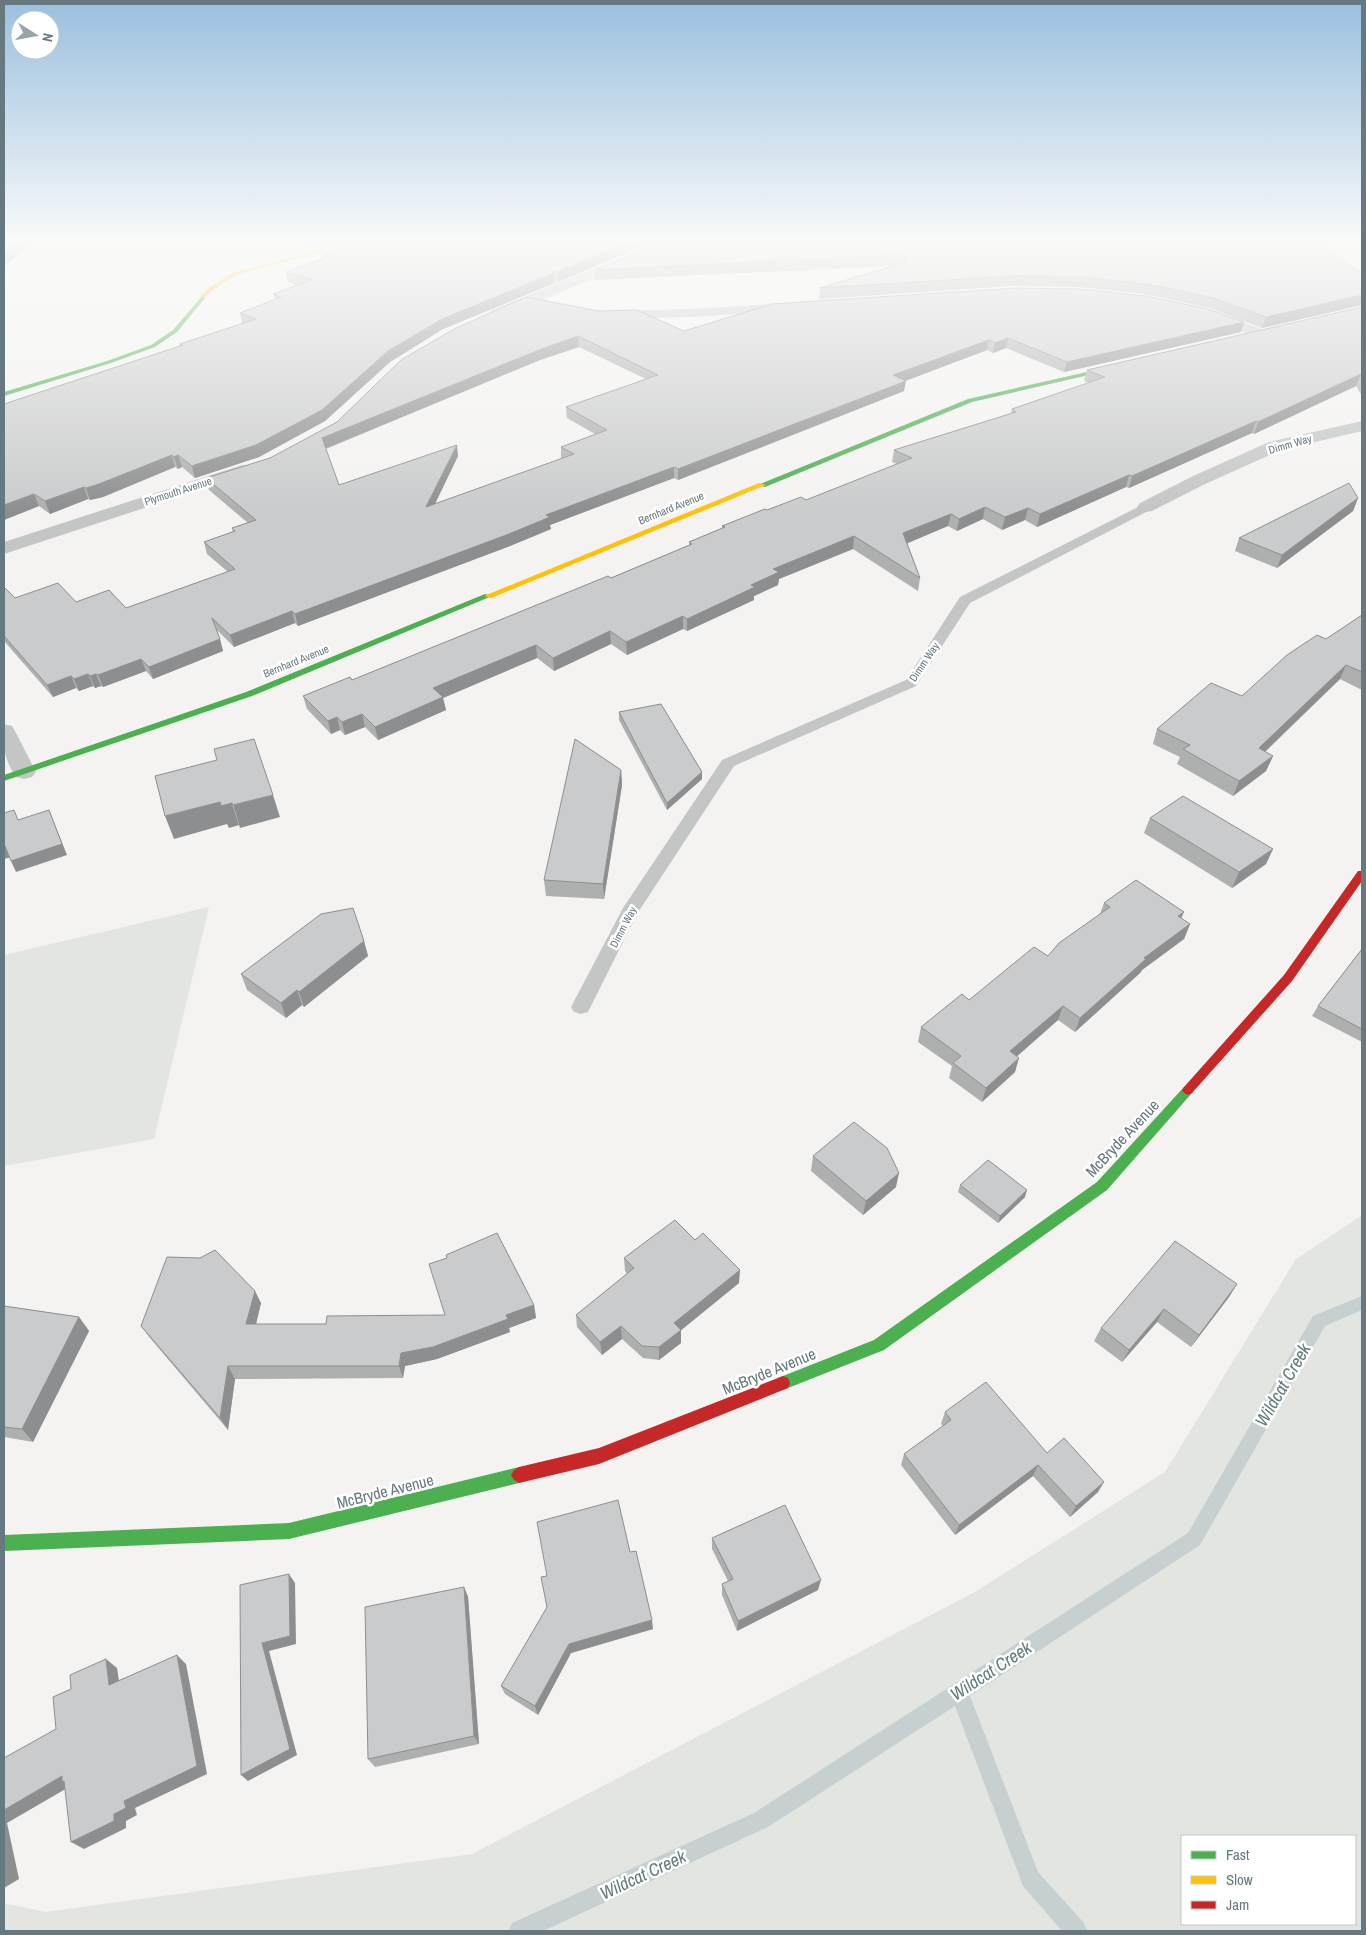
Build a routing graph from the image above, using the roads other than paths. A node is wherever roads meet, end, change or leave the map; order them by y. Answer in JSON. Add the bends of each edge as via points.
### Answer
{"nodes":[{"id":1,"x":173,"y":332,"type":"edge"},
{"id":2,"x":1265,"y":333,"type":"edge"},
{"id":3,"x":1241,"y":339,"type":"edge"},
{"id":4,"x":1135,"y":363,"type":"edge"},
{"id":5,"x":4,"y":394,"type":"edge"},
{"id":6,"x":1362,"y":426,"type":"edge"},
{"id":7,"x":256,"y":466,"type":"edge"},
{"id":8,"x":1146,"y":507,"type":"joint"},
{"id":9,"x":4,"y":548,"type":"edge"},
{"id":10,"x":4,"y":731,"type":"edge"},
{"id":11,"x":14,"y":775,"type":"edge"},
{"id":12,"x":1362,"y":874,"type":"edge"},
{"id":13,"x":582,"y":1007,"type":"dead end"},
{"id":14,"x":4,"y":1543,"type":"edge"}],
"edges":[{"from":1,"to":5,"type":"street","via":[[153,346]]},
{"from":2,"to":3,"type":"street"},
{"from":4,"to":11,"type":"street","name":"Bernhard Avenue","via":[[970,400],[249,694]]},
{"from":6,"to":8,"type":"street","name":"Dimm Way","via":[[1275,446]]},
{"from":7,"to":9,"type":"street","name":"Plymouth Avenue"},
{"from":8,"to":13,"type":"lane","name":"Dimm Way","via":[[964,600],[912,684],[728,763],[629,912]]},
{"from":10,"to":11,"type":"street"},
{"from":12,"to":14,"type":"street","name":"McBryde Avenue","via":[[1288,978],[1102,1186],[878,1345],[599,1456],[289,1531]]}]}
